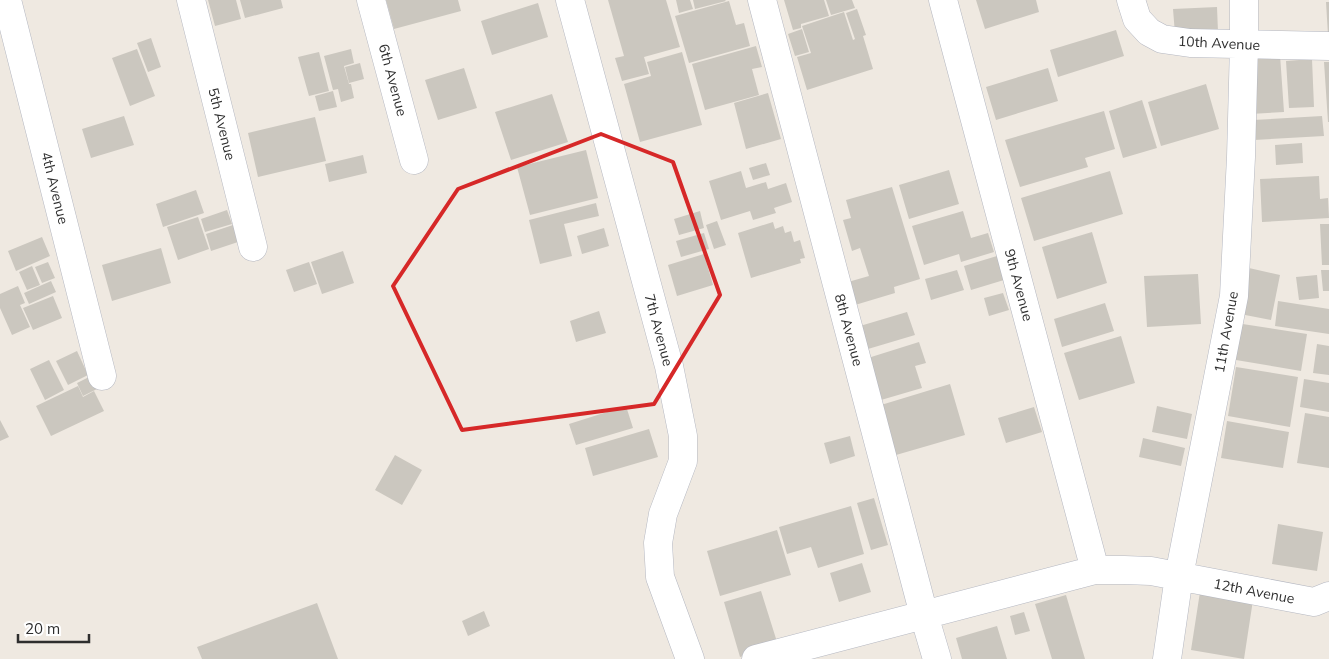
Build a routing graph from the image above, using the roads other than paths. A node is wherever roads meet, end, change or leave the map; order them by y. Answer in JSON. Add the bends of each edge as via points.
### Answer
{"nodes":[{"id":1,"x":7,"y":0,"type":"edge"},
{"id":2,"x":191,"y":0,"type":"edge"},
{"id":3,"x":371,"y":0,"type":"edge"},
{"id":4,"x":570,"y":0,"type":"edge"},
{"id":5,"x":762,"y":0,"type":"edge"},
{"id":6,"x":943,"y":0,"type":"edge"},
{"id":7,"x":1131,"y":0,"type":"edge"},
{"id":8,"x":1244,"y":0,"type":"edge"},
{"id":9,"x":1244,"y":45,"type":"junction"},
{"id":10,"x":1329,"y":46,"type":"edge"},
{"id":11,"x":414,"y":160,"type":"dead end"},
{"id":12,"x":253,"y":247,"type":"dead end"},
{"id":13,"x":102,"y":376,"type":"dead end"},
{"id":14,"x":1095,"y":570,"type":"junction"},
{"id":15,"x":1179,"y":576,"type":"junction"},
{"id":16,"x":1329,"y":596,"type":"edge"},
{"id":17,"x":924,"y":615,"type":"junction"},
{"id":18,"x":690,"y":659,"type":"edge"},
{"id":19,"x":756,"y":659,"type":"edge"},
{"id":20,"x":937,"y":659,"type":"edge"},
{"id":21,"x":1166,"y":659,"type":"edge"}],
"edges":[{"from":1,"to":13,"type":"street","name":"4th Avenue"},
{"from":2,"to":12,"type":"street","name":"5th Avenue"},
{"from":3,"to":11,"type":"street","name":"6th Avenue"},
{"from":4,"to":18,"type":"street","name":"7th Avenue","via":[[666,357],[683,436],[683,461],[663,514],[658,543],[660,577]]},
{"from":5,"to":17,"type":"street","name":"8th Avenue"},
{"from":6,"to":14,"type":"street","name":"9th Avenue"},
{"from":7,"to":9,"type":"street","name":"10th Avenue","via":[[1137,18],[1149,32],[1162,39]]},
{"from":8,"to":9,"type":"street","name":"11th Avenue"},
{"from":9,"to":10,"type":"street","name":"10th Avenue"},
{"from":9,"to":15,"type":"street","name":"11th Avenue","via":[[1234,296]]},
{"from":14,"to":15,"type":"street","name":"12th Avenue","via":[[1151,571]]},
{"from":14,"to":17,"type":"street","name":"12th Avenue"},
{"from":15,"to":16,"type":"street","name":"12th Avenue","via":[[1314,602]]},
{"from":15,"to":21,"type":"street","name":"11th Avenue"},
{"from":17,"to":19,"type":"street","name":"12th Avenue"},
{"from":17,"to":20,"type":"street","name":"8th Avenue"}]}
